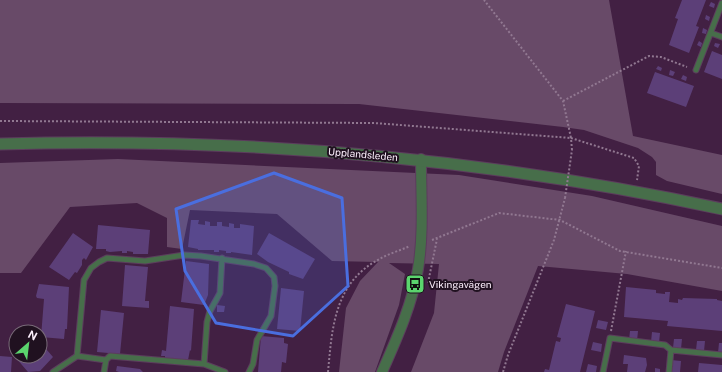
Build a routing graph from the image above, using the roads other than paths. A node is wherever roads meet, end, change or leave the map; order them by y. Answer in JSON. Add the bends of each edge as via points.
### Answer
{"nodes":[{"id":1,"x":722,"y":3,"type":"edge"},
{"id":2,"x":711,"y":34,"type":"junction"},
{"id":3,"x":722,"y":37,"type":"edge"},
{"id":4,"x":696,"y":70,"type":"road end"},
{"id":5,"x":0,"y":144,"type":"edge"},
{"id":6,"x":421,"y":159,"type":"junction"},
{"id":7,"x":722,"y":209,"type":"edge"},
{"id":8,"x":222,"y":258,"type":"junction"},
{"id":9,"x":671,"y":350,"type":"junction"},
{"id":10,"x":722,"y":355,"type":"edge"},
{"id":11,"x":77,"y":356,"type":"junction"},
{"id":12,"x":106,"y":360,"type":"junction"},
{"id":13,"x":204,"y":364,"type":"junction"},
{"id":14,"x":214,"y":370,"type":"edge"},
{"id":15,"x":53,"y":372,"type":"edge"},
{"id":16,"x":104,"y":372,"type":"edge"},
{"id":17,"x":225,"y":372,"type":"edge"},
{"id":18,"x":249,"y":372,"type":"edge"},
{"id":19,"x":382,"y":372,"type":"edge"},
{"id":20,"x":603,"y":372,"type":"edge"},
{"id":21,"x":669,"y":372,"type":"edge"}],
"edges":[{"from":1,"to":2,"type":"lane"},
{"from":2,"to":3,"type":"lane"},
{"from":2,"to":4,"type":"lane"},
{"from":5,"to":6,"type":"street","name":"Upplandsleden","via":[[70,142],[283,148]]},
{"from":6,"to":7,"type":"street","name":"Upplandsleden","via":[[570,179]]},
{"from":6,"to":19,"type":"street","via":[[421,242],[418,267],[410,303]]},
{"from":8,"to":11,"type":"lane","via":[[184,255],[145,261],[107,258],[99,262],[91,268],[84,280]]},
{"from":8,"to":13,"type":"lane","via":[[220,293],[207,322]]},
{"from":8,"to":18,"type":"lane","via":[[266,268],[274,277],[270,316],[257,340]]},
{"from":9,"to":10,"type":"lane"},
{"from":9,"to":20,"type":"lane","via":[[665,345],[610,338]]},
{"from":9,"to":21,"type":"lane"},
{"from":11,"to":12,"type":"lane"},
{"from":11,"to":15,"type":"lane"},
{"from":12,"to":13,"type":"lane","via":[[110,356]]},
{"from":12,"to":16,"type":"lane"},
{"from":13,"to":14,"type":"lane"},
{"from":14,"to":17,"type":"lane"}]}
